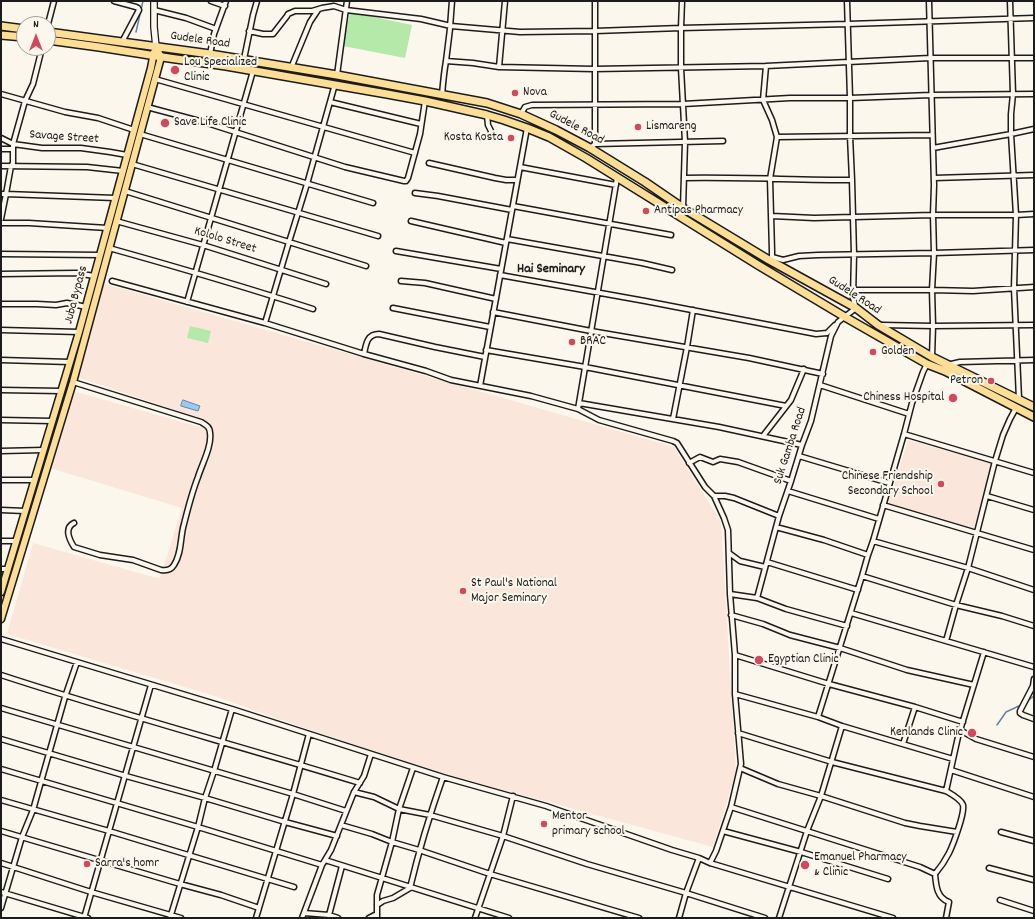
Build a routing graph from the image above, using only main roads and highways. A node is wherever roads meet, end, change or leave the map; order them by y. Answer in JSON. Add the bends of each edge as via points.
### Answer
{"nodes":[{"id":1,"x":154,"y":1,"type":"edge"},
{"id":2,"x":1,"y":26,"type":"edge"},
{"id":3,"x":16,"y":28,"type":"edge"},
{"id":4,"x":56,"y":33,"type":"edge"},
{"id":5,"x":1,"y":35,"type":"edge"},
{"id":6,"x":16,"y":36,"type":"edge"},
{"id":7,"x":56,"y":41,"type":"edge"},
{"id":8,"x":156,"y":47,"type":"junction"},
{"id":9,"x":157,"y":56,"type":"junction"},
{"id":10,"x":452,"y":97,"type":"junction"},
{"id":11,"x":449,"y":106,"type":"junction"},
{"id":12,"x":1034,"y":407,"type":"edge"},
{"id":13,"x":1034,"y":417,"type":"edge"},
{"id":14,"x":4,"y":569,"type":"edge"},
{"id":15,"x":1,"y":592,"type":"edge"},
{"id":16,"x":1,"y":618,"type":"edge"}],
"edges":[{"from":1,"to":8,"type":"main road","name":"Juba Bypass"},
{"from":2,"to":3,"type":"highway"},
{"from":4,"to":8,"type":"highway","name":"Gudele Road"},
{"from":5,"to":6,"type":"highway"},
{"from":7,"to":9,"type":"highway","name":"Gudele Road"},
{"from":8,"to":9,"type":"main road","name":"Juba Bypass"},
{"from":8,"to":10,"type":"highway","name":"Gudele Road","via":[[244,59]]},
{"from":9,"to":11,"type":"highway","name":"Gudele Road","via":[[335,84]]},
{"from":9,"to":14,"type":"main road","name":"Juba Bypass","via":[[151,68],[44,450],[16,541]]},
{"from":9,"to":16,"type":"main road","name":"Juba Bypass","via":[[155,79],[73,382]]},
{"from":10,"to":11,"type":"highway"},
{"from":10,"to":12,"type":"highway","name":"Gudele Road","via":[[487,103],[521,114],[592,146],[683,208],[856,308],[878,325],[932,357]]},
{"from":11,"to":13,"type":"highway","name":"Gudele Road","via":[[504,120],[549,137],[616,181],[682,218],[844,317],[928,364]]},
{"from":14,"to":15,"type":"main road","name":"Juba Bypass"}]}
